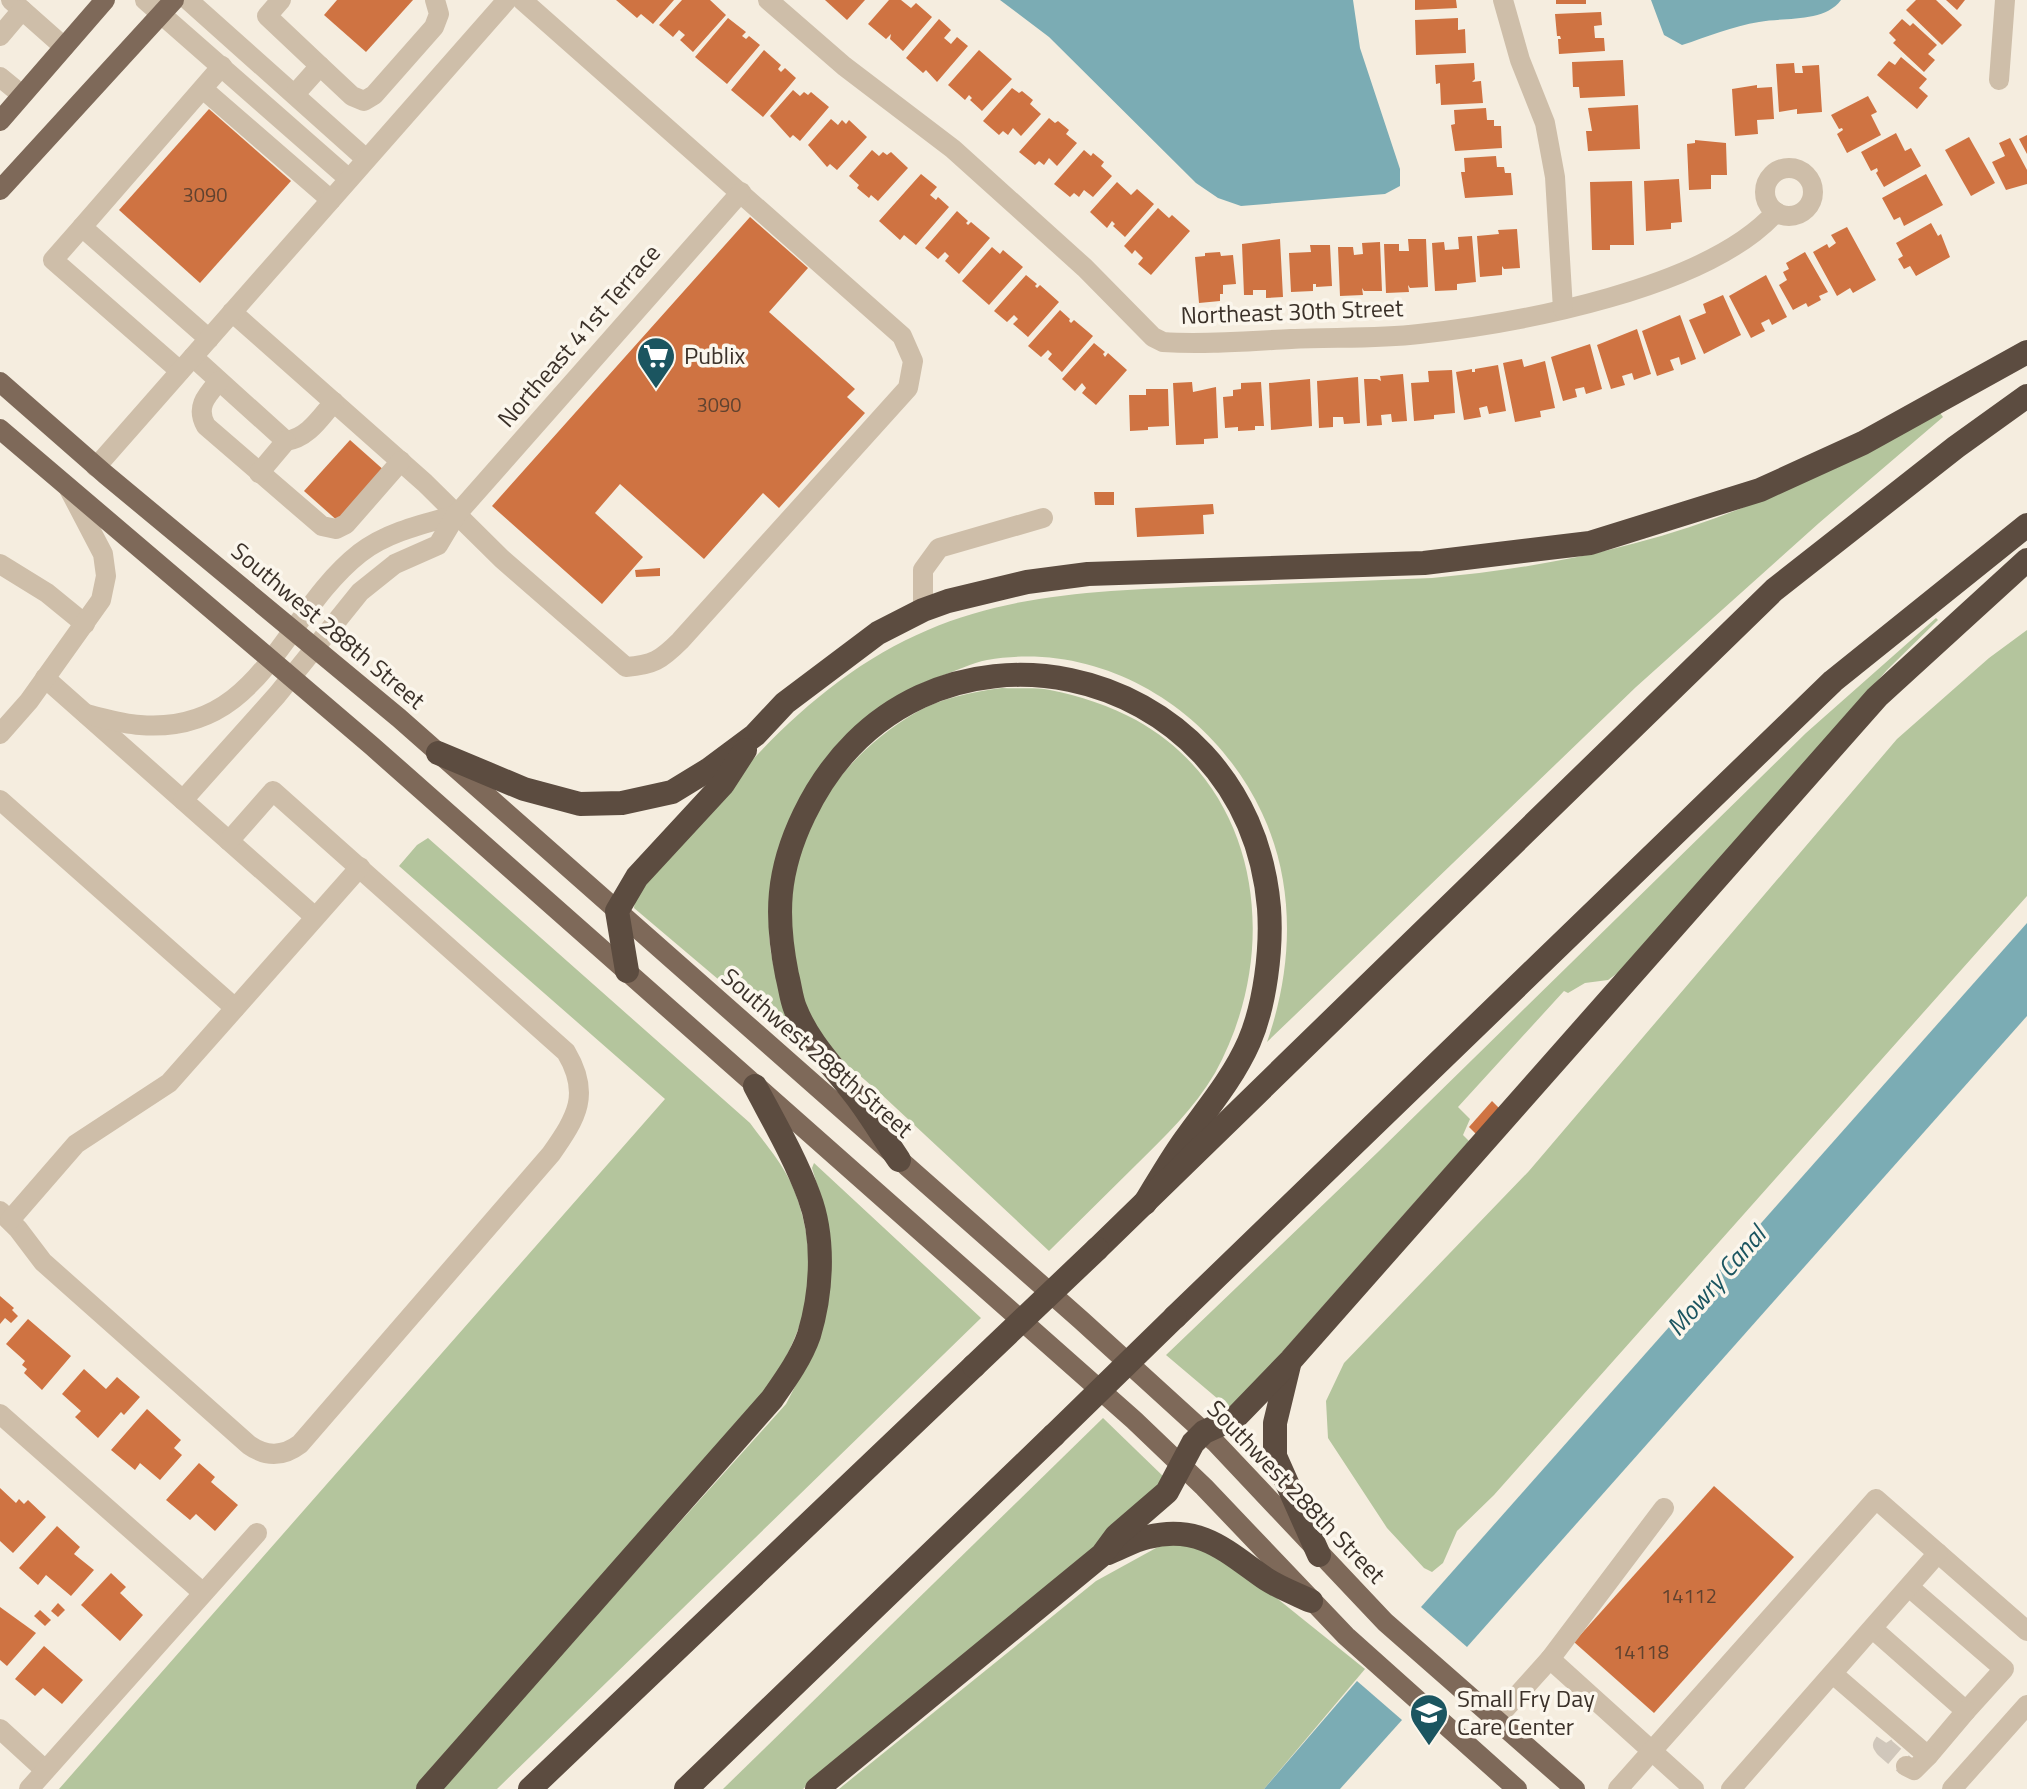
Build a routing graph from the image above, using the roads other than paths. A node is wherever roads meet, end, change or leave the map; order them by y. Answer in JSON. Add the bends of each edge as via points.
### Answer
{"nodes":[{"id":1,"x":105,"y":0,"type":"edge"},
{"id":2,"x":145,"y":0,"type":"edge"},
{"id":3,"x":188,"y":0,"type":"edge"},
{"id":4,"x":281,"y":0,"type":"edge"},
{"id":5,"x":435,"y":0,"type":"edge"},
{"id":6,"x":507,"y":0,"type":"edge"},
{"id":7,"x":522,"y":0,"type":"edge"},
{"id":8,"x":768,"y":0,"type":"edge"},
{"id":9,"x":1503,"y":0,"type":"edge"},
{"id":10,"x":2005,"y":0,"type":"edge"},
{"id":11,"x":17,"y":5,"type":"edge"},
{"id":12,"x":168,"y":6,"type":"edge"},
{"id":13,"x":0,"y":36,"type":"edge"},
{"id":14,"x":64,"y":47,"type":"junction"},
{"id":15,"x":222,"y":66,"type":"junction"},
{"id":16,"x":320,"y":66,"type":"junction"},
{"id":17,"x":0,"y":77,"type":"edge"},
{"id":18,"x":1999,"y":80,"type":"dead end"},
{"id":19,"x":383,"y":85,"type":"junction"},
{"id":20,"x":203,"y":89,"type":"junction"},
{"id":21,"x":295,"y":94,"type":"junction"},
{"id":22,"x":22,"y":95,"type":"junction"},
{"id":23,"x":410,"y":110,"type":"junction"},
{"id":24,"x":0,"y":121,"type":"edge"},
{"id":25,"x":366,"y":159,"type":"junction"},
{"id":26,"x":349,"y":179,"type":"junction"},
{"id":27,"x":0,"y":190,"type":"edge"},
{"id":28,"x":741,"y":192,"type":"junction"},
{"id":29,"x":331,"y":200,"type":"junction"},
{"id":30,"x":1776,"y":212,"type":"dead end"},
{"id":31,"x":82,"y":227,"type":"junction"},
{"id":32,"x":1563,"y":309,"type":"junction"},
{"id":33,"x":232,"y":312,"type":"junction"},
{"id":34,"x":209,"y":339,"type":"junction"},
{"id":35,"x":2027,"y":352,"type":"edge"},
{"id":36,"x":187,"y":364,"type":"junction"},
{"id":37,"x":219,"y":381,"type":"junction"},
{"id":38,"x":0,"y":382,"type":"edge"},
{"id":39,"x":2027,"y":396,"type":"edge"},
{"id":40,"x":334,"y":402,"type":"junction"},
{"id":41,"x":0,"y":429,"type":"edge"},
{"id":42,"x":286,"y":441,"type":"junction"},
{"id":43,"x":401,"y":461,"type":"junction"},
{"id":44,"x":96,"y":467,"type":"junction"},
{"id":45,"x":259,"y":473,"type":"junction"},
{"id":46,"x":69,"y":489,"type":"junction"},
{"id":47,"x":456,"y":515,"type":"junction"},
{"id":48,"x":1043,"y":518,"type":"dead end"},
{"id":49,"x":2027,"y":525,"type":"edge"},
{"id":50,"x":2027,"y":560,"type":"edge"},
{"id":51,"x":0,"y":564,"type":"edge"},
{"id":52,"x":923,"y":610,"type":"junction"},
{"id":53,"x":85,"y":624,"type":"junction"},
{"id":54,"x":293,"y":630,"type":"junction"},
{"id":55,"x":315,"y":648,"type":"junction"},
{"id":56,"x":270,"y":661,"type":"junction"},
{"id":57,"x":45,"y":678,"type":"junction"},
{"id":58,"x":291,"y":678,"type":"junction"},
{"id":59,"x":86,"y":714,"type":"junction"},
{"id":60,"x":0,"y":734,"type":"edge"},
{"id":61,"x":755,"y":735,"type":"junction"},
{"id":62,"x":438,"y":753,"type":"junction"},
{"id":63,"x":0,"y":800,"type":"edge"},
{"id":64,"x":183,"y":800,"type":"junction"},
{"id":65,"x":229,"y":841,"type":"junction"},
{"id":66,"x":360,"y":867,"type":"junction"},
{"id":67,"x":617,"y":911,"type":"junction"},
{"id":68,"x":315,"y":917,"type":"junction"},
{"id":69,"x":627,"y":971,"type":"junction"},
{"id":70,"x":235,"y":1008,"type":"junction"},
{"id":71,"x":755,"y":1086,"type":"junction"},
{"id":72,"x":899,"y":1160,"type":"junction"},
{"id":73,"x":1145,"y":1203,"type":"junction"},
{"id":74,"x":5,"y":1215,"type":"edge"},
{"id":75,"x":1291,"y":1360,"type":"junction"},
{"id":76,"x":0,"y":1414,"type":"edge"},
{"id":77,"x":1204,"y":1432,"type":"junction"},
{"id":78,"x":1181,"y":1464,"type":"junction"},
{"id":79,"x":1664,"y":1508,"type":"dead end"},
{"id":80,"x":257,"y":1533,"type":"dead end"},
{"id":81,"x":1938,"y":1553,"type":"junction"},
{"id":82,"x":1102,"y":1555,"type":"junction"},
{"id":83,"x":1319,"y":1555,"type":"junction"},
{"id":84,"x":1909,"y":1587,"type":"junction"},
{"id":85,"x":202,"y":1592,"type":"junction"},
{"id":86,"x":1311,"y":1601,"type":"junction"},
{"id":87,"x":1873,"y":1629,"type":"junction"},
{"id":88,"x":2027,"y":1631,"type":"edge"},
{"id":89,"x":1550,"y":1659,"type":"junction"},
{"id":90,"x":1833,"y":1674,"type":"junction"},
{"id":91,"x":2027,"y":1705,"type":"edge"},
{"id":92,"x":1966,"y":1711,"type":"junction"},
{"id":93,"x":1496,"y":1719,"type":"junction"},
{"id":94,"x":0,"y":1729,"type":"edge"},
{"id":95,"x":1652,"y":1751,"type":"junction"},
{"id":96,"x":1928,"y":1756,"type":"junction"},
{"id":97,"x":1906,"y":1766,"type":"dead end"},
{"id":98,"x":45,"y":1770,"type":"junction"},
{"id":99,"x":29,"y":1789,"type":"edge"},
{"id":100,"x":428,"y":1789,"type":"edge"},
{"id":101,"x":530,"y":1789,"type":"edge"},
{"id":102,"x":686,"y":1789,"type":"edge"},
{"id":103,"x":817,"y":1789,"type":"edge"},
{"id":104,"x":1517,"y":1789,"type":"edge"},
{"id":105,"x":1575,"y":1789,"type":"edge"},
{"id":106,"x":1618,"y":1789,"type":"edge"},
{"id":107,"x":1694,"y":1789,"type":"edge"},
{"id":108,"x":1731,"y":1789,"type":"edge"},
{"id":109,"x":1952,"y":1789,"type":"edge"}],
"edges":[{"from":1,"to":14,"type":"main road"},
{"from":2,"to":12,"type":"street"},
{"from":3,"to":21,"type":"street"},
{"from":4,"to":16,"type":"street","via":[[267,16]]},
{"from":5,"to":19,"type":"street","via":[[439,14],[434,27]]},
{"from":6,"to":23,"type":"street"},
{"from":7,"to":28,"type":"street"},
{"from":8,"to":32,"type":"street","name":"Northeast 30th Street","via":[[953,149],[1163,342],[1417,334]]},
{"from":9,"to":32,"type":"street","via":[[1545,123],[1555,177]]},
{"from":10,"to":18,"type":"street"},
{"from":11,"to":13,"type":"street"},
{"from":11,"to":14,"type":"street"},
{"from":12,"to":15,"type":"street"},
{"from":12,"to":27,"type":"main road"},
{"from":14,"to":22,"type":"main road"},
{"from":15,"to":20,"type":"street"},
{"from":15,"to":26,"type":"street"},
{"from":16,"to":19,"type":"street","via":[[364,101]]},
{"from":16,"to":21,"type":"street"},
{"from":17,"to":22,"type":"street"},
{"from":19,"to":23,"type":"street"},
{"from":20,"to":29,"type":"street"},
{"from":20,"to":31,"type":"street"},
{"from":21,"to":25,"type":"street"},
{"from":22,"to":24,"type":"main road"},
{"from":23,"to":25,"type":"street"},
{"from":25,"to":26,"type":"street"},
{"from":26,"to":29,"type":"street"},
{"from":28,"to":47,"type":"street","name":"Northeast 41st Terrace"},
{"from":28,"to":47,"type":"street","via":[[902,336],[913,361],[908,388],[662,660],[643,666],[626,667]]},
{"from":29,"to":33,"type":"street"},
{"from":30,"to":32,"type":"street","name":"Northeast 30th Street","via":[[1747,238],[1689,269]]},
{"from":31,"to":34,"type":"street"},
{"from":31,"to":36,"type":"street","via":[[53,260]]},
{"from":33,"to":34,"type":"street"},
{"from":33,"to":40,"type":"street"},
{"from":34,"to":36,"type":"street"},
{"from":35,"to":52,"type":"highway","via":[[1863,443],[1760,490],[1590,543],[1424,563],[1088,574],[1027,582]]},
{"from":36,"to":37,"type":"street"},
{"from":36,"to":44,"type":"street"},
{"from":37,"to":42,"type":"street"},
{"from":37,"to":45,"type":"street","via":[[202,403],[202,420]]},
{"from":38,"to":44,"type":"main road","name":"Southwest 288th Street"},
{"from":39,"to":73,"type":"highway","via":[[1774,590]]},
{"from":40,"to":42,"type":"street","via":[[310,429]]},
{"from":40,"to":43,"type":"street"},
{"from":41,"to":46,"type":"main road"},
{"from":42,"to":45,"type":"street"},
{"from":43,"to":45,"type":"street","via":[[336,529],[322,526]]},
{"from":43,"to":47,"type":"street"},
{"from":44,"to":54,"type":"main road","name":"Southwest 288th Street"},
{"from":46,"to":53,"type":"street","via":[[105,566],[101,600]]},
{"from":46,"to":56,"type":"main road"},
{"from":47,"to":54,"type":"street","via":[[402,531],[364,550]]},
{"from":47,"to":55,"type":"street","name":"Northeast 41st Terrace","via":[[438,545],[395,564],[371,582]]},
{"from":48,"to":52,"type":"street","via":[[939,548],[923,570]]},
{"from":49,"to":102,"type":"highway","bridge":true,"via":[[1833,681]]},
{"from":50,"to":75,"type":"highway","via":[[1877,697]]},
{"from":51,"to":53,"type":"street"},
{"from":52,"to":61,"type":"highway","via":[[833,665]]},
{"from":53,"to":57,"type":"street"},
{"from":54,"to":55,"type":"main road","name":"Southwest 288th Street"},
{"from":54,"to":56,"type":"street"},
{"from":55,"to":58,"type":"street","name":"Northeast 41st Terrace"},
{"from":55,"to":62,"type":"main road","name":"Southwest 288th Street"},
{"from":56,"to":58,"type":"main road"},
{"from":56,"to":59,"type":"street","via":[[239,697],[191,720],[136,725]]},
{"from":57,"to":59,"type":"street"},
{"from":57,"to":60,"type":"street"},
{"from":58,"to":64,"type":"street","name":"Northeast 41st Terrace"},
{"from":58,"to":69,"type":"main road"},
{"from":59,"to":64,"type":"street"},
{"from":61,"to":62,"type":"highway","via":[[672,792],[622,803],[580,804],[536,793]]},
{"from":61,"to":67,"type":"highway","via":[[723,784],[637,877]]},
{"from":62,"to":67,"type":"main road","name":"Southwest 288th Street"},
{"from":63,"to":70,"type":"street"},
{"from":64,"to":65,"type":"street"},
{"from":65,"to":66,"type":"street","via":[[273,791]]},
{"from":65,"to":68,"type":"street"},
{"from":66,"to":68,"type":"street"},
{"from":66,"to":74,"type":"street","via":[[566,1052],[581,1087],[575,1118],[551,1154],[300,1444],[279,1455],[249,1445],[43,1262]]},
{"from":67,"to":69,"type":"highway"},
{"from":67,"to":72,"type":"main road","name":"Southwest 288th Street"},
{"from":68,"to":70,"type":"street"},
{"from":69,"to":71,"type":"main road"},
{"from":70,"to":74,"type":"street","via":[[169,1083],[76,1144]]},
{"from":71,"to":78,"type":"main road"},
{"from":71,"to":100,"type":"highway","via":[[811,1199],[817,1229],[820,1270],[815,1305],[793,1370]]},
{"from":72,"to":73,"type":"highway","via":[[819,1052],[794,1006],[779,924],[784,867],[798,828],[837,761],[862,735],[917,698],[1009,674],[1087,682],[1160,715],[1193,742],[1244,812],[1267,887],[1268,969],[1250,1041]]},
{"from":72,"to":77,"type":"main road","name":"Southwest 288th Street"},
{"from":73,"to":101,"type":"highway","bridge":true},
{"from":75,"to":77,"type":"highway","via":[[1235,1418]]},
{"from":75,"to":83,"type":"highway","via":[[1275,1423],[1275,1456]]},
{"from":76,"to":85,"type":"street"},
{"from":77,"to":78,"type":"highway"},
{"from":77,"to":83,"type":"main road","name":"Southwest 288th Street"},
{"from":78,"to":82,"type":"highway","via":[[1167,1492]]},
{"from":78,"to":86,"type":"main road"},
{"from":79,"to":89,"type":"street"},
{"from":80,"to":85,"type":"street"},
{"from":81,"to":84,"type":"street"},
{"from":81,"to":88,"type":"street"},
{"from":81,"to":95,"type":"street","via":[[1876,1499]]},
{"from":82,"to":86,"type":"highway","via":[[1148,1537],[1196,1537],[1220,1545],[1267,1579]]},
{"from":82,"to":103,"type":"highway"},
{"from":83,"to":93,"type":"main road","name":"Southwest 288th Street","via":[[1385,1622]]},
{"from":84,"to":87,"type":"street"},
{"from":84,"to":92,"type":"street","via":[[2004,1669]]},
{"from":85,"to":98,"type":"street"},
{"from":86,"to":104,"type":"main road"},
{"from":87,"to":90,"type":"street"},
{"from":87,"to":92,"type":"street"},
{"from":89,"to":93,"type":"street"},
{"from":89,"to":95,"type":"street"},
{"from":90,"to":96,"type":"street","via":[[1890,1734]]},
{"from":90,"to":108,"type":"street"},
{"from":91,"to":109,"type":"street"},
{"from":92,"to":96,"type":"street"},
{"from":93,"to":105,"type":"main road","name":"Southwest 288th Street"},
{"from":94,"to":98,"type":"street"},
{"from":95,"to":106,"type":"street"},
{"from":95,"to":107,"type":"street"},
{"from":96,"to":97,"type":"street","via":[[1914,1770]]},
{"from":98,"to":99,"type":"street"}]}
